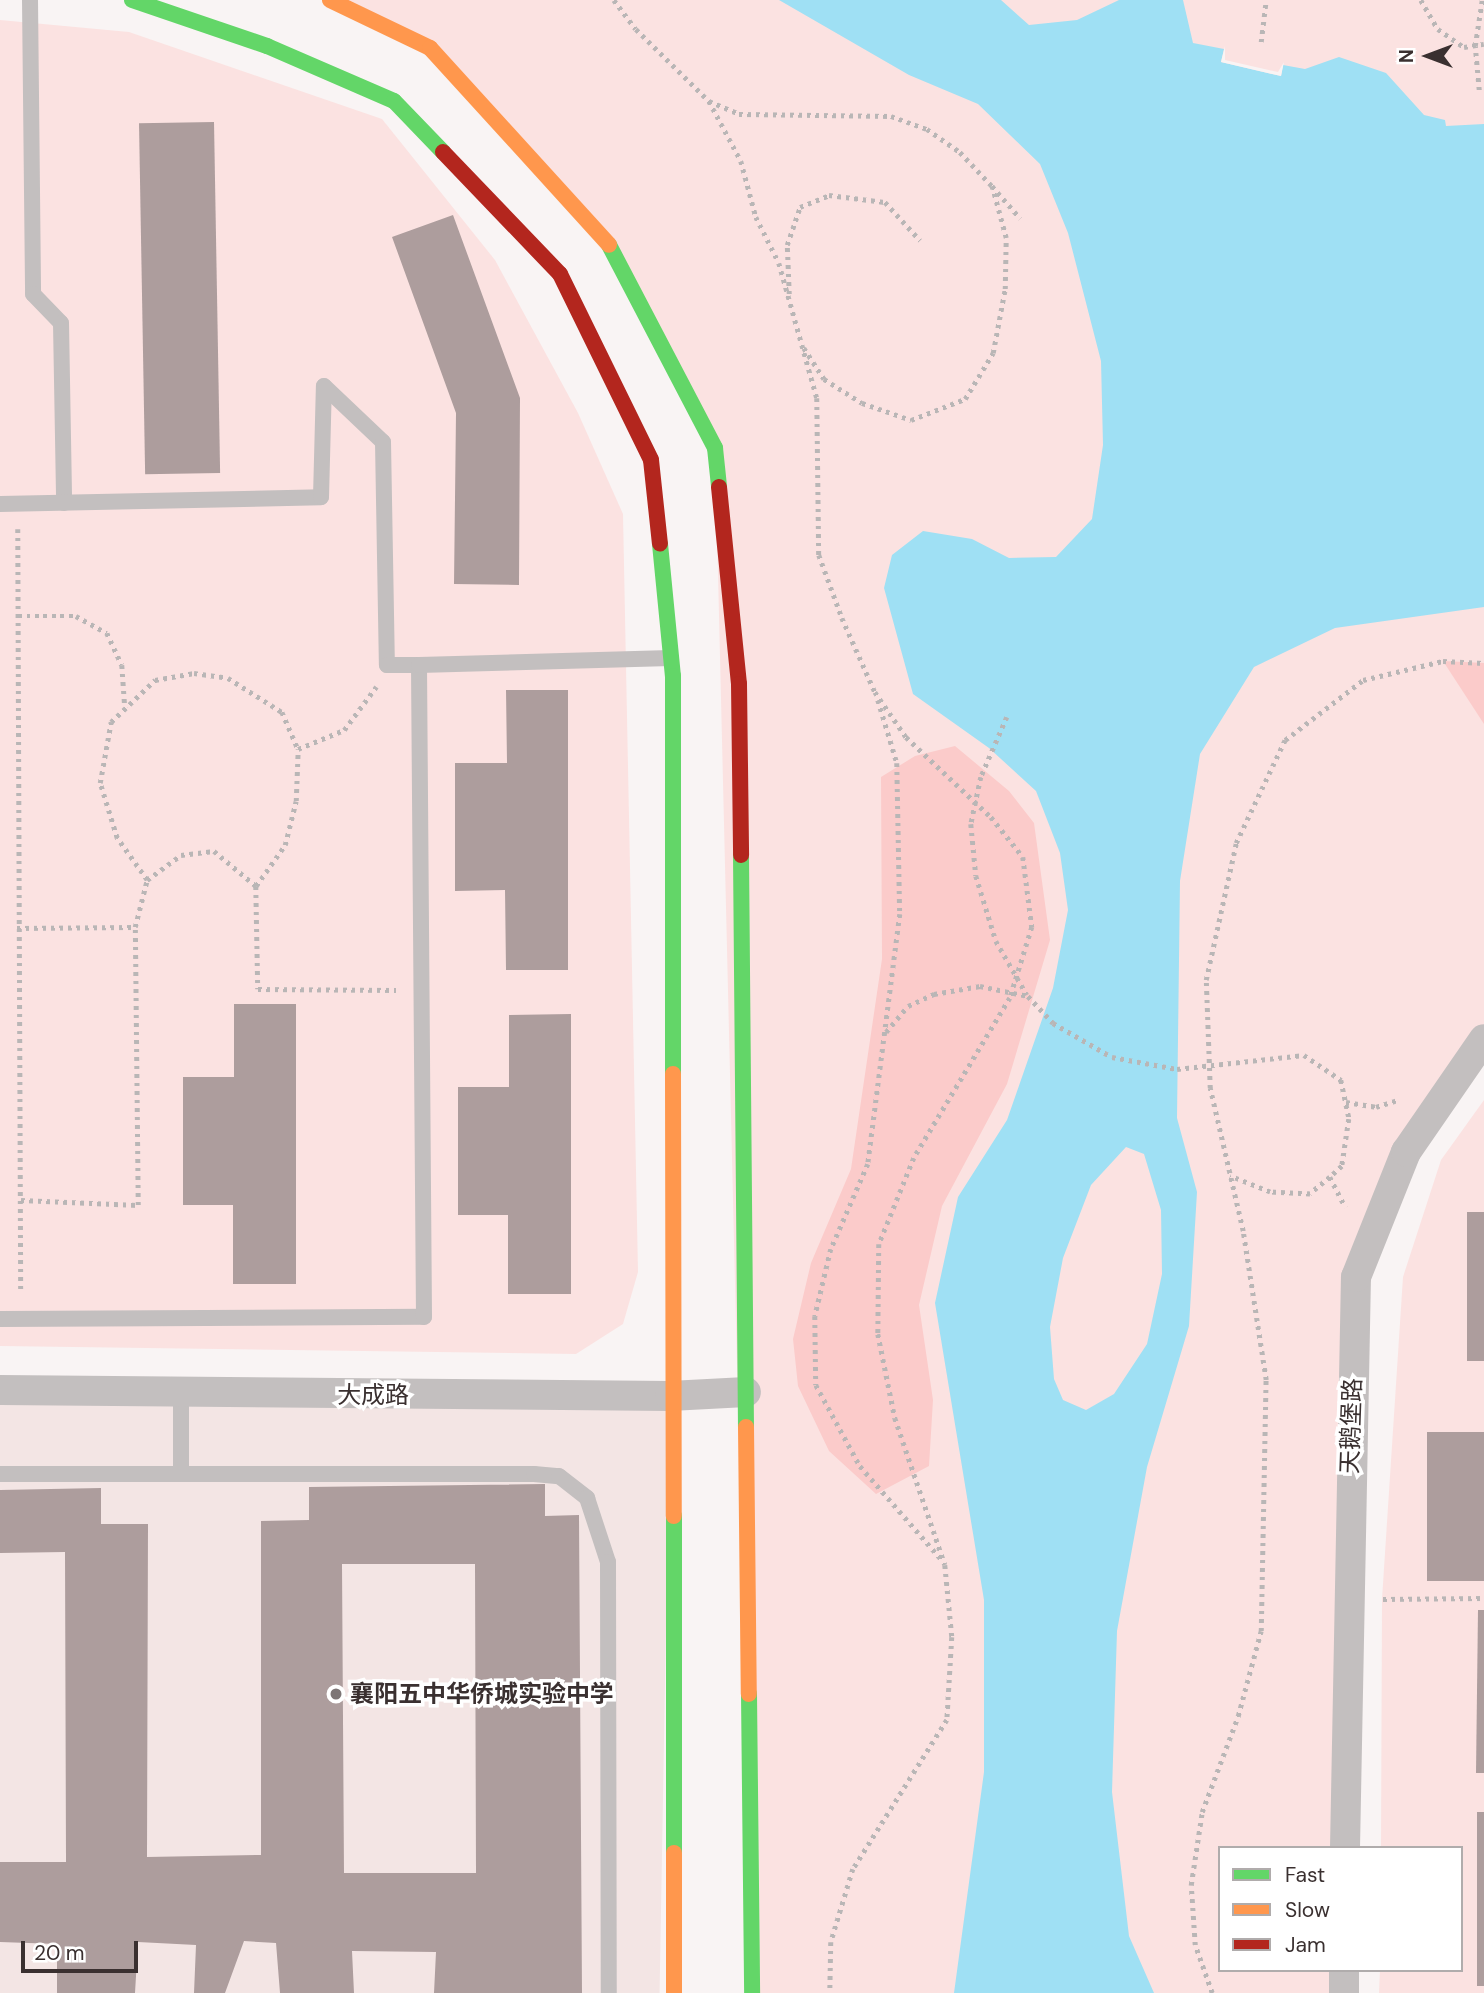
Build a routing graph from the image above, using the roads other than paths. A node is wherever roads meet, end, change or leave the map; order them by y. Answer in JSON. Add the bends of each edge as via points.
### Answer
{"nodes":[{"id":1,"x":30,"y":0,"type":"edge"},
{"id":2,"x":132,"y":0,"type":"edge"},
{"id":3,"x":330,"y":0,"type":"edge"},
{"id":4,"x":64,"y":503,"type":"junction"},
{"id":5,"x":0,"y":504,"type":"edge"},
{"id":6,"x":671,"y":658,"type":"junction"},
{"id":7,"x":419,"y":666,"type":"junction"},
{"id":8,"x":1484,"y":1040,"type":"edge"},
{"id":9,"x":0,"y":1319,"type":"edge"},
{"id":10,"x":0,"y":1390,"type":"edge"},
{"id":11,"x":746,"y":1392,"type":"junction"},
{"id":12,"x":181,"y":1394,"type":"junction"},
{"id":13,"x":670,"y":1396,"type":"junction"},
{"id":14,"x":0,"y":1474,"type":"edge"},
{"id":15,"x":181,"y":1474,"type":"junction"},
{"id":16,"x":1345,"y":1846,"type":"edge"},
{"id":17,"x":1344,"y":1972,"type":"edge"},
{"id":18,"x":609,"y":1993,"type":"edge"},
{"id":19,"x":674,"y":1993,"type":"edge"},
{"id":20,"x":752,"y":1993,"type":"edge"},
{"id":21,"x":1344,"y":1993,"type":"edge"}],
"edges":[{"from":1,"to":4,"type":"lane","via":[[33,294],[61,323]]},
{"from":2,"to":6,"type":"street","via":[[267,46],[394,102],[560,274],[651,460]]},
{"from":3,"to":11,"type":"street","via":[[430,48],[612,249],[715,448],[739,684]]},
{"from":4,"to":5,"type":"lane"},
{"from":4,"to":7,"type":"lane","via":[[321,497],[324,386],[383,443],[387,665]]},
{"from":6,"to":7,"type":"lane"},
{"from":6,"to":13,"type":"street"},
{"from":7,"to":9,"type":"lane","via":[[424,1317]]},
{"from":8,"to":16,"type":"street","name":"天鹅堡路","via":[[1406,1152],[1356,1277]]},
{"from":10,"to":12,"type":"street","name":"大成路"},
{"from":11,"to":13,"type":"street","name":"大成路"},
{"from":11,"to":20,"type":"street"},
{"from":12,"to":13,"type":"street","name":"大成路"},
{"from":12,"to":15,"type":"lane"},
{"from":13,"to":19,"type":"street"},
{"from":14,"to":15,"type":"lane"},
{"from":15,"to":18,"type":"lane","via":[[534,1474],[559,1476],[587,1498],[608,1562]]},
{"from":17,"to":21,"type":"street"}]}
